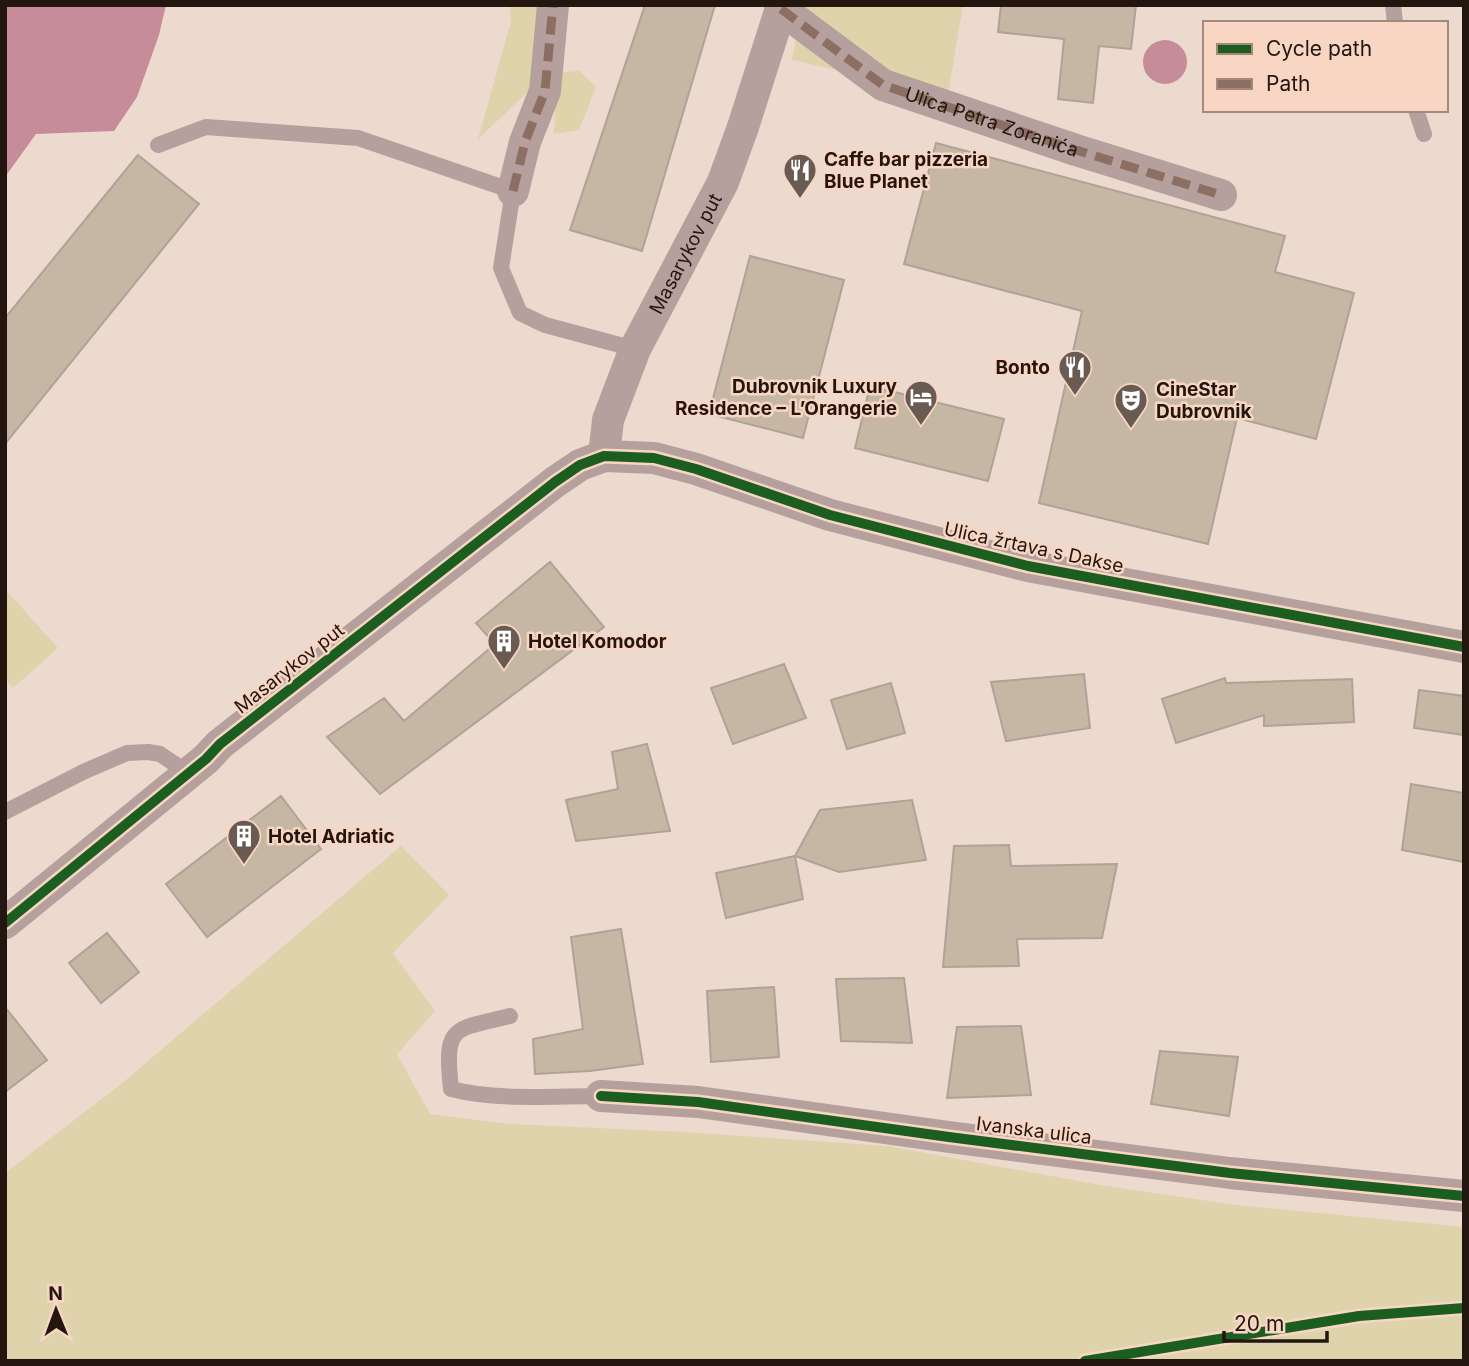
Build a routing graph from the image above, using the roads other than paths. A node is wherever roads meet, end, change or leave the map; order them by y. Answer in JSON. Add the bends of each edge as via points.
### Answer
{"nodes":[{"id":1,"x":553,"y":5,"type":"edge"},
{"id":2,"x":781,"y":7,"type":"edge"},
{"id":3,"x":1417,"y":112,"type":"edge"},
{"id":4,"x":1424,"y":134,"type":"dead end"},
{"id":5,"x":158,"y":145,"type":"dead end"},
{"id":6,"x":513,"y":191,"type":"junction"},
{"id":7,"x":1220,"y":195,"type":"dead end"},
{"id":8,"x":635,"y":349,"type":"junction"},
{"id":9,"x":604,"y":456,"type":"junction"},
{"id":10,"x":1464,"y":647,"type":"edge"},
{"id":11,"x":188,"y":774,"type":"junction"},
{"id":12,"x":5,"y":812,"type":"edge"},
{"id":13,"x":5,"y":923,"type":"edge"},
{"id":14,"x":510,"y":1016,"type":"dead end"},
{"id":15,"x":601,"y":1096,"type":"joint"},
{"id":16,"x":1464,"y":1196,"type":"edge"}],
"edges":[{"from":1,"to":6,"type":"street","via":[[545,90]]},
{"from":2,"to":7,"type":"street","name":"Ulica Petra Zoranića","via":[[883,85]]},
{"from":2,"to":8,"type":"street","name":"Masarykov put","via":[[723,182]]},
{"from":3,"to":4,"type":"lane"},
{"from":5,"to":6,"type":"lane","via":[[206,127],[358,138]]},
{"from":6,"to":8,"type":"lane","via":[[501,268],[520,313],[545,325]]},
{"from":8,"to":9,"type":"street","name":"Masarykov put","via":[[608,420]]},
{"from":9,"to":10,"type":"street","name":"Ulica žrtava s Dakse","via":[[654,458],[830,515],[1028,566]]},
{"from":9,"to":11,"type":"street","name":"Masarykov put","via":[[555,482],[220,744]]},
{"from":11,"to":12,"type":"lane","via":[[160,754],[127,753]]},
{"from":11,"to":13,"type":"street","name":"Masarykov put"},
{"from":14,"to":15,"type":"lane","via":[[459,1028],[450,1041],[451,1089],[502,1096]]},
{"from":15,"to":16,"type":"street","name":"Ivanska ulica","via":[[698,1101],[1203,1170]]}]}
